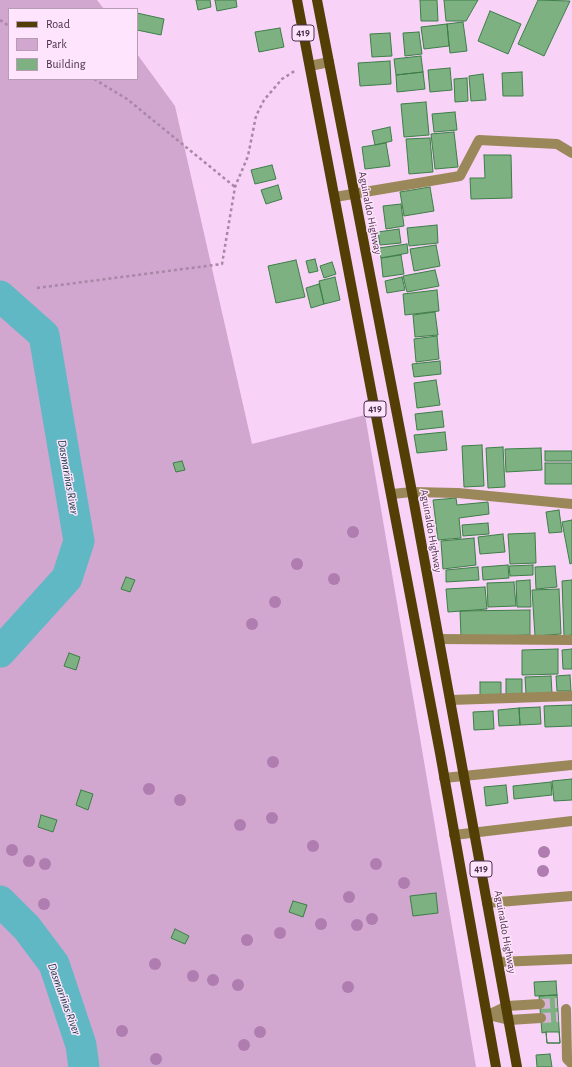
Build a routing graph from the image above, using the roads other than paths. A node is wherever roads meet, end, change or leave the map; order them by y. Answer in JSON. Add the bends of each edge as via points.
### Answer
{"nodes":[{"id":1,"x":297,"y":0,"type":"edge"},
{"id":2,"x":317,"y":0,"type":"edge"},
{"id":3,"x":329,"y":62,"type":"junction"},
{"id":4,"x":310,"y":66,"type":"junction"},
{"id":5,"x":572,"y":152,"type":"edge"},
{"id":6,"x":354,"y":193,"type":"junction"},
{"id":7,"x":335,"y":197,"type":"junction"},
{"id":8,"x":412,"y":492,"type":"junction"},
{"id":9,"x":392,"y":494,"type":"junction"},
{"id":10,"x":572,"y":504,"type":"edge"},
{"id":11,"x":439,"y":639,"type":"junction"},
{"id":12,"x":572,"y":640,"type":"edge"},
{"id":13,"x":572,"y":696,"type":"edge"},
{"id":14,"x":450,"y":700,"type":"junction"},
{"id":15,"x":572,"y":765,"type":"edge"},
{"id":16,"x":464,"y":776,"type":"junction"},
{"id":17,"x":444,"y":778,"type":"junction"},
{"id":18,"x":572,"y":821,"type":"edge"},
{"id":19,"x":474,"y":833,"type":"junction"},
{"id":20,"x":454,"y":835,"type":"junction"},
{"id":21,"x":572,"y":896,"type":"edge"},
{"id":22,"x":487,"y":903,"type":"junction"},
{"id":23,"x":572,"y":959,"type":"edge"},
{"id":24,"x":498,"y":962,"type":"junction"},
{"id":25,"x":557,"y":1003,"type":"tunnel mouth"},
{"id":26,"x":540,"y":1004,"type":"tunnel mouth"},
{"id":27,"x":506,"y":1006,"type":"junction"},
{"id":28,"x":569,"y":1009,"type":"edge"},
{"id":29,"x":488,"y":1015,"type":"junction"},
{"id":30,"x":558,"y":1017,"type":"tunnel mouth"},
{"id":31,"x":541,"y":1018,"type":"tunnel mouth"},
{"id":32,"x":509,"y":1020,"type":"junction"},
{"id":33,"x":572,"y":1064,"type":"edge"},
{"id":34,"x":496,"y":1067,"type":"edge"},
{"id":35,"x":517,"y":1067,"type":"edge"}],
"edges":[{"from":1,"to":4,"type":"main road","number":"419"},
{"from":2,"to":3,"type":"main road","name":"Aguinaldo Highway","number":"419"},
{"from":3,"to":4,"type":"street"},
{"from":3,"to":6,"type":"main road","name":"Aguinaldo Highway","number":"419"},
{"from":4,"to":7,"type":"main road","number":"419"},
{"from":5,"to":6,"type":"street","via":[[558,144],[479,140],[460,176]]},
{"from":6,"to":7,"type":"street"},
{"from":6,"to":8,"type":"main road","name":"Aguinaldo Highway","number":"419"},
{"from":7,"to":9,"type":"main road","number":"419"},
{"from":8,"to":9,"type":"street"},
{"from":8,"to":10,"type":"street","via":[[458,493]]},
{"from":8,"to":11,"type":"main road","name":"Aguinaldo Highway","number":"419"},
{"from":9,"to":17,"type":"main road","number":"419"},
{"from":11,"to":12,"type":"street"},
{"from":11,"to":14,"type":"main road","name":"Aguinaldo Highway","number":"419"},
{"from":13,"to":14,"type":"street"},
{"from":14,"to":16,"type":"main road","name":"Aguinaldo Highway","number":"419"},
{"from":15,"to":16,"type":"street"},
{"from":16,"to":17,"type":"street"},
{"from":16,"to":19,"type":"main road","name":"Aguinaldo Highway","number":"419"},
{"from":17,"to":20,"type":"main road","number":"419"},
{"from":18,"to":19,"type":"street"},
{"from":19,"to":20,"type":"street"},
{"from":19,"to":22,"type":"main road","name":"Aguinaldo Highway","number":"419"},
{"from":20,"to":29,"type":"main road","number":"419"},
{"from":21,"to":22,"type":"street"},
{"from":22,"to":24,"type":"main road","name":"Aguinaldo Highway","number":"419"},
{"from":23,"to":24,"type":"street"},
{"from":24,"to":27,"type":"main road","name":"Aguinaldo Highway","number":"419"},
{"from":25,"to":28,"type":"street"},
{"from":26,"to":27,"type":"street"},
{"from":27,"to":29,"type":"street"},
{"from":27,"to":32,"type":"main road","name":"Aguinaldo Highway","number":"419"},
{"from":28,"to":30,"type":"street"},
{"from":28,"to":33,"type":"street","via":[[567,1059]]},
{"from":29,"to":32,"type":"street"},
{"from":29,"to":34,"type":"main road","number":"419"},
{"from":31,"to":32,"type":"street"},
{"from":32,"to":35,"type":"main road","name":"Aguinaldo Highway","number":"419"}]}
